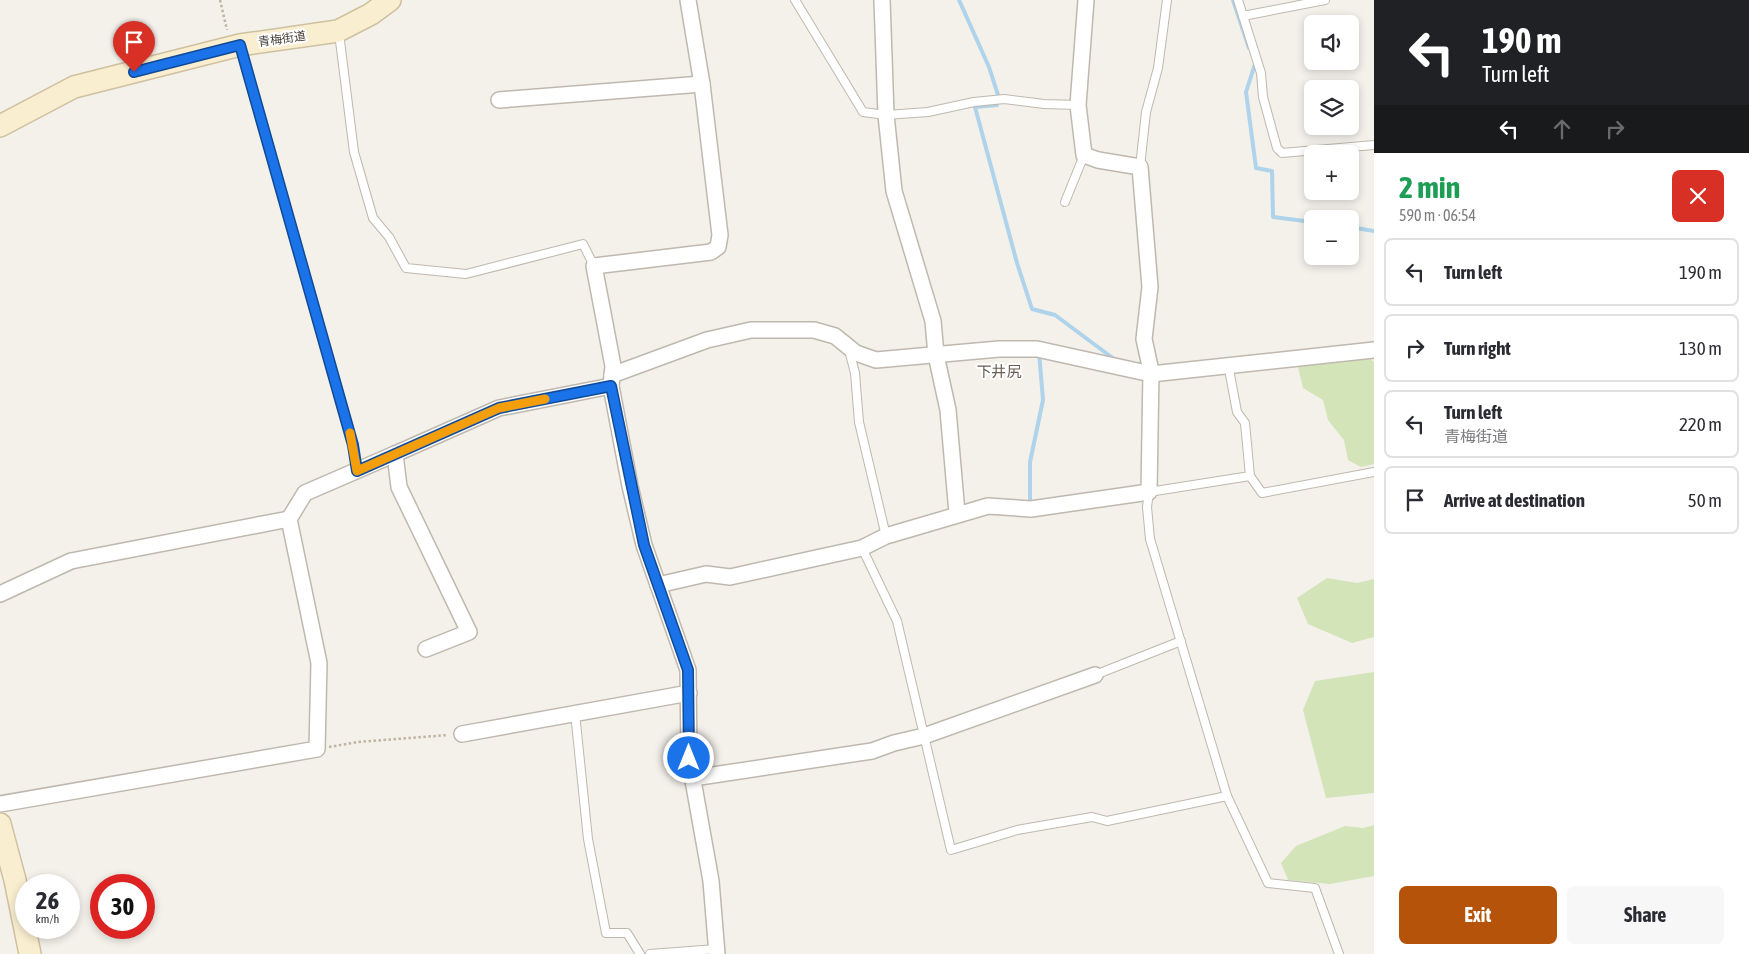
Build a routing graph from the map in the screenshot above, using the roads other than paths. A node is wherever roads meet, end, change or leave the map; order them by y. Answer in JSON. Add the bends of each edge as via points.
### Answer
{"nodes":[{"id":1,"x":390,"y":0,"type":"edge"},
{"id":2,"x":688,"y":0,"type":"edge"},
{"id":3,"x":795,"y":0,"type":"edge"},
{"id":4,"x":882,"y":0,"type":"edge"},
{"id":5,"x":1086,"y":0,"type":"edge"},
{"id":6,"x":1167,"y":0,"type":"edge"},
{"id":7,"x":1238,"y":0,"type":"edge"},
{"id":8,"x":1325,"y":0,"type":"edge"},
{"id":9,"x":1243,"y":16,"type":"junction"},
{"id":10,"x":338,"y":31,"type":"junction"},
{"id":11,"x":235,"y":46,"type":"junction"},
{"id":12,"x":702,"y":84,"type":"junction"},
{"id":13,"x":500,"y":100,"type":"dead end"},
{"id":14,"x":1078,"y":105,"type":"junction"},
{"id":15,"x":886,"y":115,"type":"junction"},
{"id":16,"x":0,"y":126,"type":"edge"},
{"id":17,"x":1374,"y":145,"type":"edge"},
{"id":18,"x":1084,"y":154,"type":"junction"},
{"id":19,"x":1140,"y":168,"type":"junction"},
{"id":20,"x":1066,"y":202,"type":"dead end"},
{"id":21,"x":594,"y":266,"type":"junction"},
{"id":22,"x":848,"y":346,"type":"junction"},
{"id":23,"x":1374,"y":350,"type":"edge"},
{"id":24,"x":936,"y":355,"type":"junction"},
{"id":25,"x":1228,"y":364,"type":"junction"},
{"id":26,"x":1151,"y":372,"type":"junction"},
{"id":27,"x":612,"y":380,"type":"junction"},
{"id":28,"x":395,"y":454,"type":"junction"},
{"id":29,"x":357,"y":471,"type":"junction"},
{"id":30,"x":1374,"y":472,"type":"edge"},
{"id":31,"x":1250,"y":476,"type":"junction"},
{"id":32,"x":1149,"y":492,"type":"junction"},
{"id":33,"x":958,"y":513,"type":"junction"},
{"id":34,"x":289,"y":519,"type":"junction"},
{"id":35,"x":886,"y":536,"type":"junction"},
{"id":36,"x":862,"y":548,"type":"junction"},
{"id":37,"x":658,"y":585,"type":"junction"},
{"id":38,"x":0,"y":594,"type":"edge"},
{"id":39,"x":1181,"y":641,"type":"junction"},
{"id":40,"x":426,"y":649,"type":"dead end"},
{"id":41,"x":1094,"y":675,"type":"joint"},
{"id":42,"x":689,"y":693,"type":"junction"},
{"id":43,"x":575,"y":712,"type":"junction"},
{"id":44,"x":462,"y":734,"type":"road end"},
{"id":45,"x":924,"y":736,"type":"junction"},
{"id":46,"x":693,"y":778,"type":"junction"},
{"id":47,"x":1227,"y":796,"type":"junction"},
{"id":48,"x":0,"y":804,"type":"edge"},
{"id":49,"x":0,"y":824,"type":"edge"},
{"id":50,"x":717,"y":951,"type":"edge"},
{"id":51,"x":30,"y":954,"type":"edge"},
{"id":52,"x":640,"y":954,"type":"edge"},
{"id":53,"x":650,"y":954,"type":"edge"},
{"id":54,"x":1339,"y":954,"type":"edge"}],
"edges":[{"from":1,"to":10,"type":"main road","name":"青梅街道"},
{"from":2,"to":12,"type":"street"},
{"from":3,"to":15,"type":"lane","via":[[863,112]]},
{"from":4,"to":15,"type":"street"},
{"from":5,"to":14,"type":"street"},
{"from":6,"to":19,"type":"lane","via":[[1158,68],[1146,112]]},
{"from":7,"to":9,"type":"lane"},
{"from":8,"to":9,"type":"lane"},
{"from":9,"to":17,"type":"lane","via":[[1261,73],[1263,97],[1277,148],[1282,153]]},
{"from":10,"to":11,"type":"main road","name":"青梅街道"},
{"from":10,"to":21,"type":"lane","via":[[356,162],[373,218],[389,237],[406,268],[466,274],[583,244]]},
{"from":11,"to":16,"type":"main road","name":"青梅街道","via":[[74,87]]},
{"from":11,"to":29,"type":"lane","via":[[353,445]]},
{"from":12,"to":13,"type":"street"},
{"from":12,"to":21,"type":"street","via":[[720,235],[718,247],[711,252]]},
{"from":14,"to":15,"type":"lane","via":[[1004,99],[928,112]]},
{"from":14,"to":18,"type":"street"},
{"from":15,"to":24,"type":"street","via":[[894,190],[933,321]]},
{"from":18,"to":19,"type":"street"},
{"from":18,"to":20,"type":"lane"},
{"from":19,"to":26,"type":"street","via":[[1150,287],[1144,339]]},
{"from":21,"to":27,"type":"street","via":[[613,366]]},
{"from":22,"to":24,"type":"street","via":[[856,353],[876,360]]},
{"from":22,"to":27,"type":"street","via":[[835,336],[814,330],[751,330],[706,340]]},
{"from":22,"to":35,"type":"lane","via":[[855,373],[859,422]]},
{"from":23,"to":25,"type":"street"},
{"from":24,"to":26,"type":"street","via":[[1037,349]]},
{"from":24,"to":33,"type":"street","via":[[948,410]]},
{"from":25,"to":26,"type":"street"},
{"from":25,"to":31,"type":"lane","via":[[1237,412],[1245,423]]},
{"from":26,"to":32,"type":"street"},
{"from":27,"to":28,"type":"street","via":[[499,408]]},
{"from":27,"to":37,"type":"street","via":[[644,545]]},
{"from":28,"to":29,"type":"street"},
{"from":28,"to":40,"type":"street","via":[[399,487],[469,632]]},
{"from":29,"to":34,"type":"street","via":[[304,493]]},
{"from":30,"to":31,"type":"lane","via":[[1262,492]]},
{"from":31,"to":32,"type":"lane"},
{"from":32,"to":33,"type":"street","via":[[1031,510],[988,506]]},
{"from":32,"to":39,"type":"lane","via":[[1150,539]]},
{"from":33,"to":35,"type":"street"},
{"from":34,"to":38,"type":"street","via":[[71,561]]},
{"from":34,"to":48,"type":"street","via":[[319,663],[317,749]]},
{"from":35,"to":36,"type":"street"},
{"from":36,"to":37,"type":"street","via":[[730,577],[706,574]]},
{"from":36,"to":45,"type":"lane","via":[[897,621]]},
{"from":37,"to":42,"type":"street","via":[[688,670]]},
{"from":39,"to":41,"type":"lane"},
{"from":39,"to":47,"type":"lane"},
{"from":41,"to":45,"type":"street"},
{"from":42,"to":43,"type":"street"},
{"from":42,"to":46,"type":"street","via":[[689,758]]},
{"from":43,"to":44,"type":"street"},
{"from":43,"to":52,"type":"lane","via":[[588,839],[606,933],[627,933]]},
{"from":45,"to":46,"type":"street","via":[[872,751]]},
{"from":45,"to":47,"type":"lane","via":[[951,850],[1017,830],[1092,816],[1108,821]]},
{"from":46,"to":50,"type":"street","via":[[711,882]]},
{"from":47,"to":54,"type":"lane","via":[[1268,883],[1314,888]]},
{"from":49,"to":51,"type":"main road"},
{"from":50,"to":53,"type":"lane"}]}
